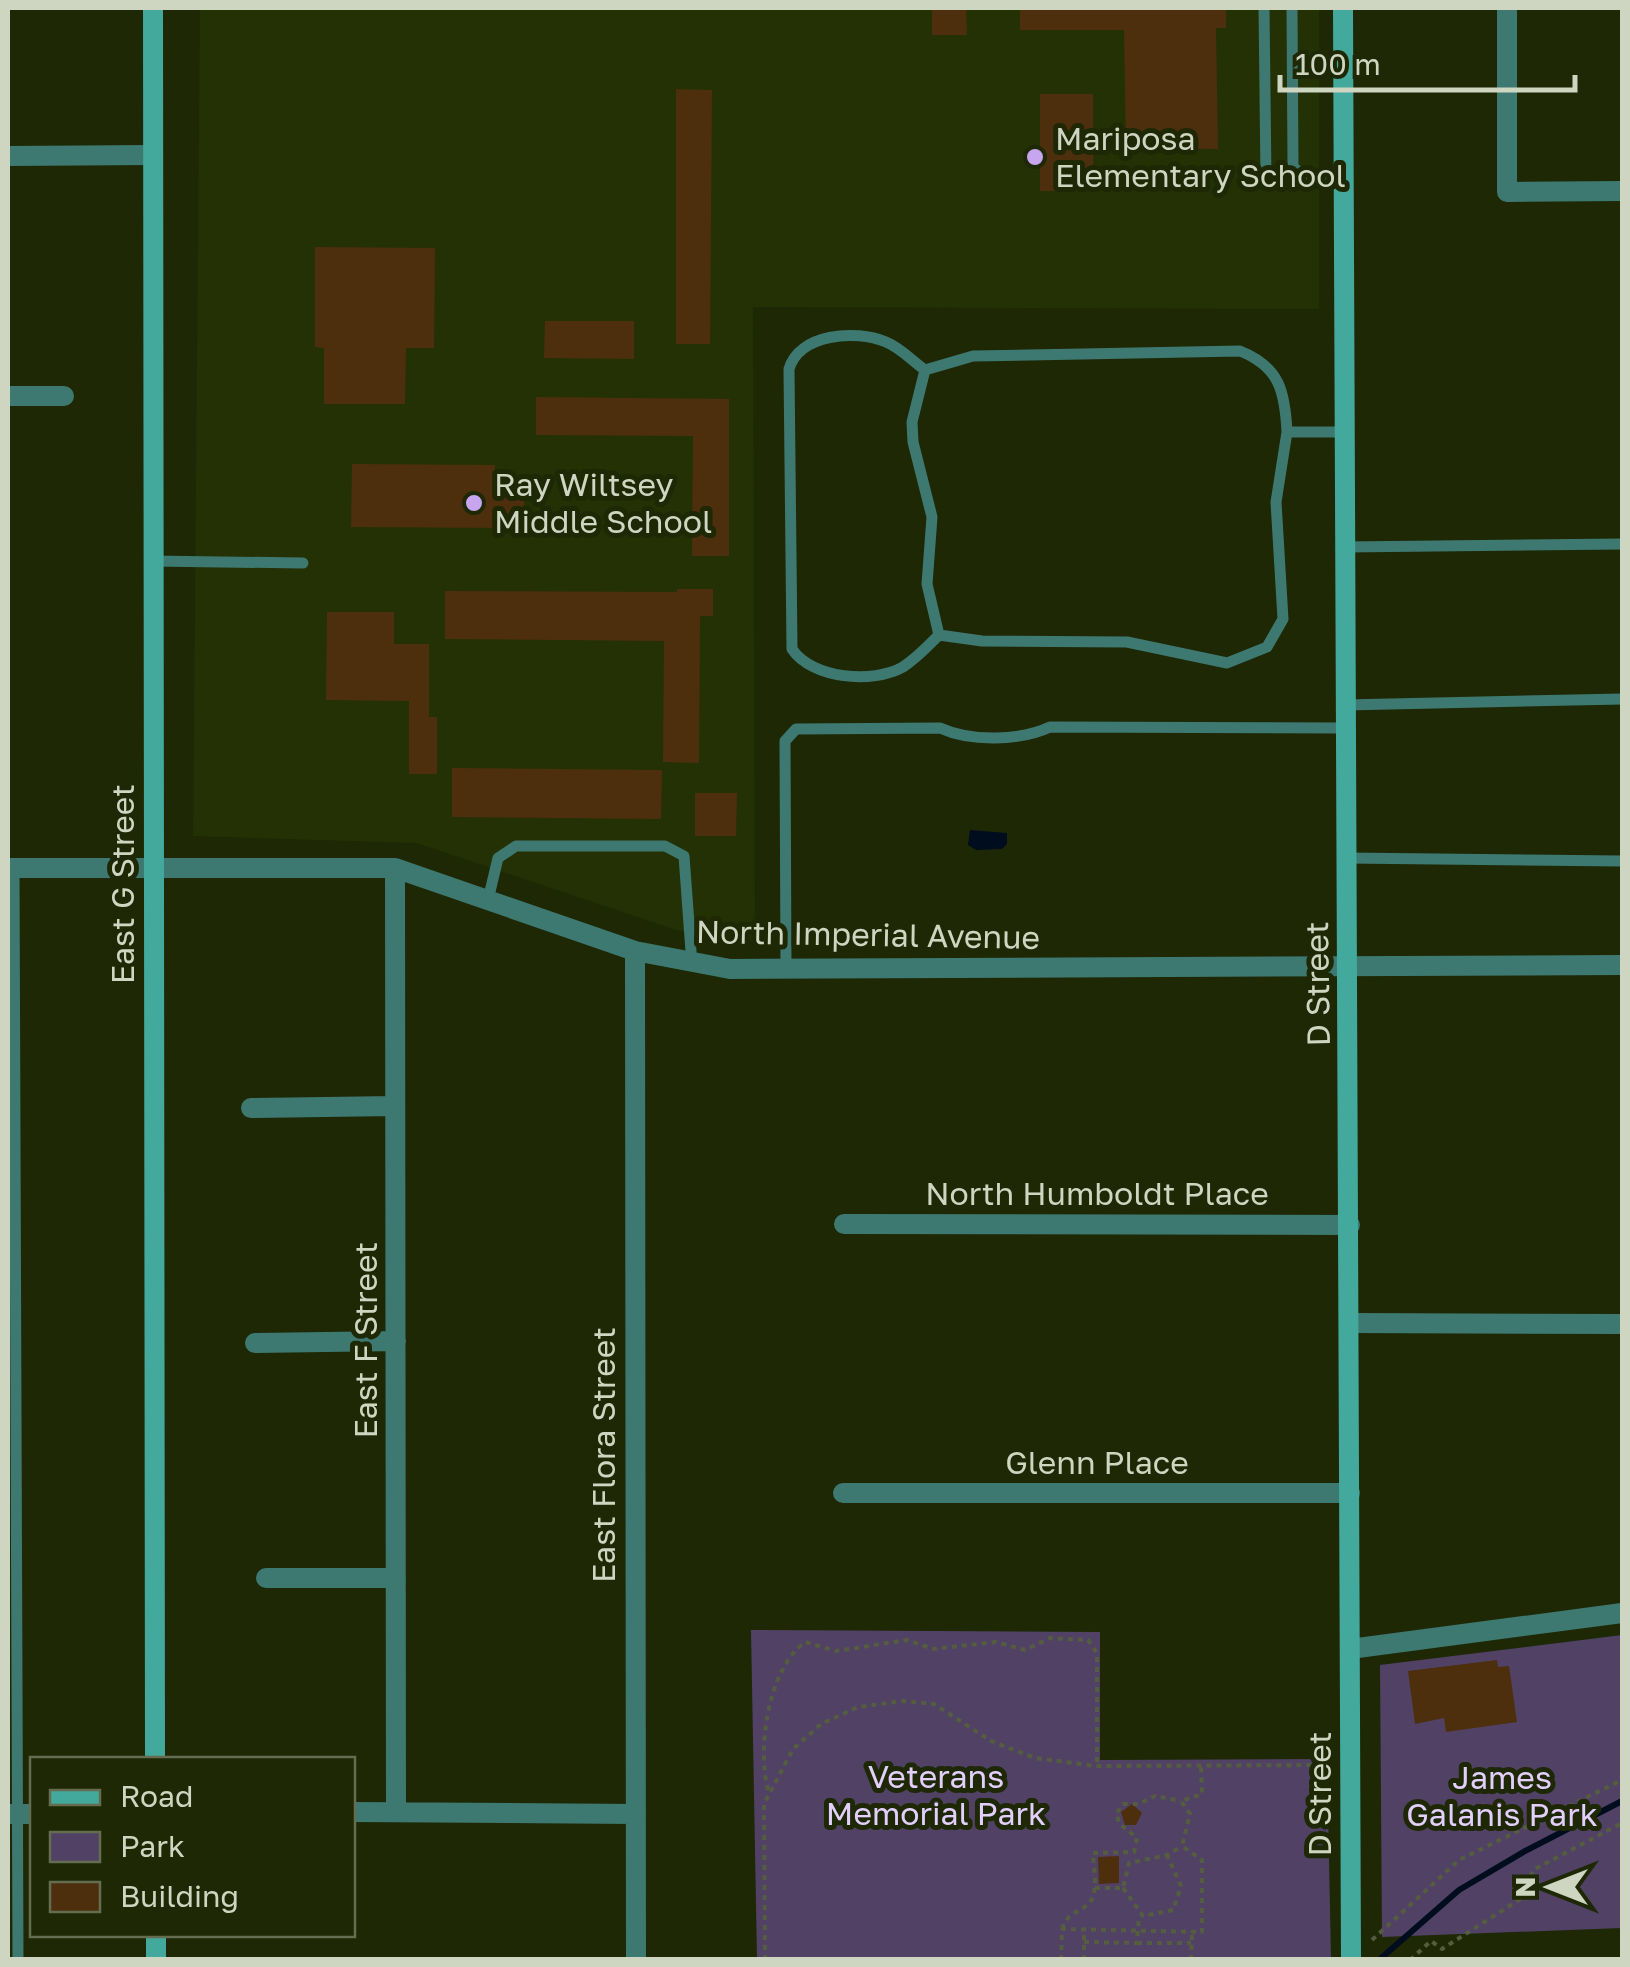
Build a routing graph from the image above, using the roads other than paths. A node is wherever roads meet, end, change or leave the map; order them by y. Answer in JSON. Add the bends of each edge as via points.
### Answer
{"nodes":[{"id":1,"x":153,"y":8,"type":"edge"},
{"id":2,"x":1264,"y":8,"type":"edge"},
{"id":3,"x":1292,"y":8,"type":"edge"},
{"id":4,"x":1343,"y":8,"type":"edge"},
{"id":5,"x":1507,"y":8,"type":"edge"},
{"id":6,"x":151,"y":155,"type":"junction"},
{"id":7,"x":8,"y":156,"type":"edge"},
{"id":8,"x":1308,"y":179,"type":"junction"},
{"id":9,"x":1344,"y":179,"type":"junction"},
{"id":10,"x":1622,"y":192,"type":"edge"},
{"id":11,"x":925,"y":370,"type":"junction"},
{"id":12,"x":8,"y":396,"type":"edge"},
{"id":13,"x":64,"y":396,"type":"dead end"},
{"id":14,"x":1287,"y":432,"type":"junction"},
{"id":15,"x":1344,"y":432,"type":"junction"},
{"id":16,"x":1622,"y":544,"type":"edge"},
{"id":17,"x":1345,"y":546,"type":"junction"},
{"id":18,"x":152,"y":561,"type":"junction"},
{"id":19,"x":303,"y":563,"type":"dead end"},
{"id":20,"x":939,"y":635,"type":"junction"},
{"id":21,"x":1622,"y":699,"type":"edge"},
{"id":22,"x":1345,"y":705,"type":"junction"},
{"id":23,"x":1345,"y":728,"type":"junction"},
{"id":24,"x":1347,"y":858,"type":"junction"},
{"id":25,"x":1622,"y":861,"type":"edge"},
{"id":26,"x":11,"y":868,"type":"edge"},
{"id":27,"x":153,"y":868,"type":"junction"},
{"id":28,"x":395,"y":868,"type":"junction"},
{"id":29,"x":488,"y":900,"type":"junction"},
{"id":30,"x":634,"y":951,"type":"junction"},
{"id":31,"x":692,"y":965,"type":"junction"},
{"id":32,"x":1622,"y":965,"type":"edge"},
{"id":33,"x":1348,"y":968,"type":"junction"},
{"id":34,"x":786,"y":969,"type":"junction"},
{"id":35,"x":395,"y":1106,"type":"junction"},
{"id":36,"x":251,"y":1108,"type":"dead end"},
{"id":37,"x":844,"y":1224,"type":"dead end"},
{"id":38,"x":1350,"y":1224,"type":"junction"},
{"id":39,"x":1350,"y":1323,"type":"junction"},
{"id":40,"x":1622,"y":1324,"type":"edge"},
{"id":41,"x":396,"y":1341,"type":"junction"},
{"id":42,"x":256,"y":1343,"type":"dead end"},
{"id":43,"x":844,"y":1493,"type":"dead end"},
{"id":44,"x":1350,"y":1493,"type":"junction"},
{"id":45,"x":266,"y":1578,"type":"dead end"},
{"id":46,"x":396,"y":1578,"type":"junction"},
{"id":47,"x":1622,"y":1613,"type":"edge"},
{"id":48,"x":1350,"y":1649,"type":"junction"},
{"id":49,"x":156,"y":1757,"type":"edge"},
{"id":50,"x":355,"y":1812,"type":"edge"},
{"id":51,"x":396,"y":1812,"type":"junction"},
{"id":52,"x":19,"y":1814,"type":"edge"},
{"id":53,"x":635,"y":1814,"type":"junction"},
{"id":54,"x":18,"y":1960,"type":"edge"},
{"id":55,"x":636,"y":1960,"type":"edge"},
{"id":56,"x":1351,"y":1960,"type":"edge"}],
"edges":[{"from":1,"to":6,"type":"street","name":"East G Street"},
{"from":2,"to":8,"type":"lane","via":[[1266,180]]},
{"from":3,"to":8,"type":"lane","via":[[1294,167]]},
{"from":4,"to":9,"type":"street","name":"D Street"},
{"from":5,"to":10,"type":"street","via":[[1507,192]]},
{"from":6,"to":7,"type":"street"},
{"from":6,"to":18,"type":"street","name":"East G Street"},
{"from":8,"to":9,"type":"lane"},
{"from":9,"to":15,"type":"street","name":"D Street"},
{"from":11,"to":14,"type":"lane","via":[[972,356],[1240,351],[1279,379]]},
{"from":11,"to":20,"type":"lane","via":[[913,442],[932,517],[927,584]]},
{"from":11,"to":20,"type":"lane","via":[[876,338],[812,340],[792,357],[790,638],[800,660],[838,674],[901,668]]},
{"from":12,"to":13,"type":"street"},
{"from":14,"to":15,"type":"lane"},
{"from":14,"to":20,"type":"lane","via":[[1276,502],[1283,619],[1277,636],[1254,656],[1209,661],[1127,642]]},
{"from":15,"to":17,"type":"street","name":"D Street"},
{"from":16,"to":17,"type":"lane"},
{"from":17,"to":22,"type":"street","name":"D Street"},
{"from":18,"to":19,"type":"lane"},
{"from":18,"to":27,"type":"street","name":"East G Street"},
{"from":21,"to":22,"type":"lane"},
{"from":22,"to":23,"type":"street","name":"D Street"},
{"from":23,"to":24,"type":"street","name":"D Street"},
{"from":23,"to":34,"type":"lane","via":[[1050,727],[1032,735],[958,736],[940,728],[796,729],[785,741]]},
{"from":24,"to":25,"type":"lane"},
{"from":24,"to":33,"type":"street","name":"D Street"},
{"from":26,"to":27,"type":"street","name":"North Imperial Avenue"},
{"from":26,"to":52,"type":"lane"},
{"from":27,"to":28,"type":"street","name":"North Imperial Avenue"},
{"from":27,"to":49,"type":"street","name":"East G Street"},
{"from":28,"to":29,"type":"street","name":"North Imperial Avenue"},
{"from":28,"to":35,"type":"street","name":"East F Street"},
{"from":29,"to":30,"type":"street","name":"North Imperial Avenue"},
{"from":29,"to":31,"type":"lane","via":[[498,858],[516,846],[665,846],[684,856]]},
{"from":30,"to":31,"type":"street","name":"North Imperial Avenue"},
{"from":30,"to":53,"type":"street","name":"East Flora Street"},
{"from":31,"to":34,"type":"street","name":"North Imperial Avenue"},
{"from":32,"to":33,"type":"street","name":"North Imperial Avenue"},
{"from":33,"to":34,"type":"street","name":"North Imperial Avenue"},
{"from":33,"to":38,"type":"street","name":"D Street"},
{"from":35,"to":36,"type":"street"},
{"from":35,"to":41,"type":"street","name":"East F Street"},
{"from":37,"to":38,"type":"street","name":"North Humboldt Place"},
{"from":38,"to":39,"type":"street","name":"D Street"},
{"from":39,"to":40,"type":"street"},
{"from":39,"to":44,"type":"street","name":"D Street"},
{"from":41,"to":42,"type":"street"},
{"from":41,"to":46,"type":"street","name":"East F Street"},
{"from":43,"to":44,"type":"street","name":"Glenn Place"},
{"from":44,"to":48,"type":"street","name":"D Street"},
{"from":45,"to":46,"type":"street"},
{"from":46,"to":51,"type":"street","name":"East F Street"},
{"from":47,"to":48,"type":"street"},
{"from":48,"to":56,"type":"street","name":"D Street"},
{"from":50,"to":51,"type":"street"},
{"from":51,"to":53,"type":"street"},
{"from":52,"to":54,"type":"lane"},
{"from":53,"to":55,"type":"street","name":"East Flora Street"}]}
